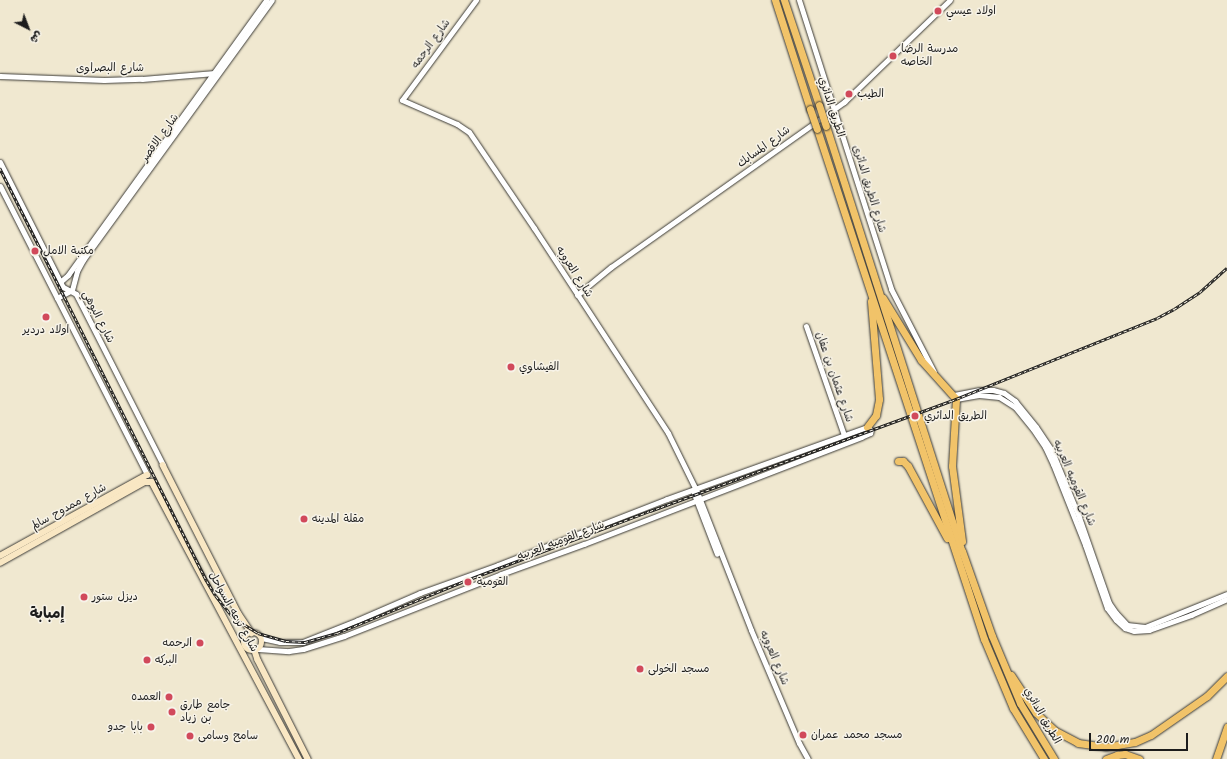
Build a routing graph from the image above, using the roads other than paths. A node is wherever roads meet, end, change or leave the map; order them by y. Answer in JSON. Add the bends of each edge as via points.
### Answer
{"nodes":[{"id":1,"x":266,"y":0,"type":"edge"},
{"id":2,"x":272,"y":0,"type":"edge"},
{"id":3,"x":476,"y":0,"type":"edge"},
{"id":4,"x":775,"y":0,"type":"edge"},
{"id":5,"x":784,"y":0,"type":"edge"},
{"id":6,"x":799,"y":0,"type":"edge"},
{"id":7,"x":950,"y":0,"type":"edge"},
{"id":8,"x":214,"y":73,"type":"junction"},
{"id":9,"x":220,"y":73,"type":"junction"},
{"id":10,"x":0,"y":76,"type":"edge"},
{"id":11,"x":402,"y":100,"type":"joint"},
{"id":12,"x":834,"y":109,"type":"junction"},
{"id":13,"x":176,"y":129,"type":"junction"},
{"id":14,"x":0,"y":162,"type":"edge"},
{"id":15,"x":0,"y":186,"type":"edge"},
{"id":16,"x":866,"y":266,"type":"junction"},
{"id":17,"x":54,"y":269,"type":"junction"},
{"id":18,"x":45,"y":274,"type":"junction"},
{"id":19,"x":871,"y":281,"type":"junction"},
{"id":20,"x":60,"y":282,"type":"junction"},
{"id":21,"x":71,"y":291,"type":"junction"},
{"id":22,"x":878,"y":292,"type":"junction"},
{"id":23,"x":577,"y":295,"type":"junction"},
{"id":24,"x":871,"y":295,"type":"junction"},
{"id":25,"x":57,"y":298,"type":"junction"},
{"id":26,"x":806,"y":326,"type":"dead end"},
{"id":27,"x":937,"y":377,"type":"junction"},
{"id":28,"x":955,"y":397,"type":"junction"},
{"id":29,"x":867,"y":426,"type":"junction"},
{"id":30,"x":844,"y":435,"type":"junction"},
{"id":31,"x":898,"y":461,"type":"dead end"},
{"id":32,"x":163,"y":466,"type":"joint"},
{"id":33,"x":147,"y":475,"type":"joint"},
{"id":34,"x":145,"y":482,"type":"joint"},
{"id":35,"x":695,"y":490,"type":"junction"},
{"id":36,"x":698,"y":499,"type":"junction"},
{"id":37,"x":962,"y":551,"type":"junction"},
{"id":38,"x":0,"y":556,"type":"edge"},
{"id":39,"x":958,"y":557,"type":"junction"},
{"id":40,"x":0,"y":563,"type":"edge"},
{"id":41,"x":1227,"y":594,"type":"edge"},
{"id":42,"x":1227,"y":599,"type":"edge"},
{"id":43,"x":1137,"y":629,"type":"junction"},
{"id":44,"x":252,"y":633,"type":"junction"},
{"id":45,"x":261,"y":638,"type":"junction"},
{"id":46,"x":242,"y":646,"type":"junction"},
{"id":47,"x":257,"y":650,"type":"junction"},
{"id":48,"x":1007,"y":671,"type":"junction"},
{"id":49,"x":1227,"y":676,"type":"edge"},
{"id":50,"x":286,"y":718,"type":"junction"},
{"id":51,"x":278,"y":722,"type":"junction"},
{"id":52,"x":1227,"y":727,"type":"edge"},
{"id":53,"x":299,"y":759,"type":"edge"},
{"id":54,"x":308,"y":759,"type":"edge"},
{"id":55,"x":808,"y":759,"type":"edge"},
{"id":56,"x":1044,"y":759,"type":"edge"},
{"id":57,"x":1054,"y":759,"type":"edge"},
{"id":58,"x":1106,"y":759,"type":"edge"},
{"id":59,"x":1140,"y":759,"type":"edge"},
{"id":60,"x":1216,"y":759,"type":"edge"}],
"edges":[{"from":1,"to":8,"type":"street","name":"شارع الاقصر"},
{"from":2,"to":9,"type":"street","name":"شارع الاقصر"},
{"from":3,"to":11,"type":"street","name":"شارع الرحمه"},
{"from":4,"to":16,"type":"highway","name":"الطريق الدائري","bridge":true,"via":[[810,109]]},
{"from":5,"to":16,"type":"highway","name":"الطريق الدائري","bridge":true,"via":[[826,126]]},
{"from":6,"to":12,"type":"street","name":"شارع الطريق الدائرى"},
{"from":7,"to":12,"type":"street","name":"شارع المسابك","via":[[862,86]]},
{"from":8,"to":9,"type":"street","name":"شارع البصراوى"},
{"from":8,"to":10,"type":"street","name":"شارع البصراوى","via":[[108,80]]},
{"from":8,"to":13,"type":"street","name":"شارع الاقصر"},
{"from":9,"to":13,"type":"street","name":"شارع الاقصر"},
{"from":11,"to":23,"type":"street","name":"شارع العروبه","via":[[457,124],[469,132]]},
{"from":12,"to":23,"type":"street","name":"شارع المسابك","via":[[610,267]]},
{"from":12,"to":27,"type":"street","name":"شارع الطريق الدائرى","via":[[891,289]]},
{"from":13,"to":20,"type":"street","name":"شارع الاقصر","via":[[68,275]]},
{"from":13,"to":21,"type":"street","name":"شارع الاقصر","via":[[81,263]]},
{"from":14,"to":17,"type":"street","name":"شارع البوهي"},
{"from":15,"to":18,"type":"street"},
{"from":16,"to":19,"type":"highway","name":"الطريق الدائري"},
{"from":17,"to":18,"type":"street"},
{"from":17,"to":20,"type":"street","name":"شارع البوهي"},
{"from":18,"to":25,"type":"street"},
{"from":19,"to":22,"type":"highway","name":"الطريق الدائري"},
{"from":19,"to":24,"type":"highway","name":"الطريق الدائري"},
{"from":20,"to":21,"type":"street","name":"شارع البوهي","via":[[64,288]]},
{"from":21,"to":25,"type":"street"},
{"from":21,"to":32,"type":"street","name":"شارع البوهي","via":[[76,294]]},
{"from":22,"to":27,"type":"highway","via":[[921,360]]},
{"from":22,"to":37,"type":"highway","name":"الطريق الدائري"},
{"from":23,"to":35,"type":"street","name":"شارع العروبه","via":[[668,433]]},
{"from":24,"to":29,"type":"highway","via":[[878,399],[876,415]]},
{"from":24,"to":39,"type":"highway","name":"الطريق الدائري"},
{"from":25,"to":33,"type":"street"},
{"from":26,"to":30,"type":"street","name":"شارع عثمان بن عفان"},
{"from":27,"to":28,"type":"highway"},
{"from":28,"to":37,"type":"highway","via":[[952,466]]},
{"from":28,"to":43,"type":"street","name":"شارع القوميه العربيه","via":[[980,395],[999,398],[1014,407],[1033,429],[1053,464],[1107,608],[1125,628]]},
{"from":29,"to":30,"type":"street","name":"شارع القوميه العربيه"},
{"from":29,"to":36,"type":"street","name":"شارع القوميه العربيه","via":[[871,430],[868,434]]},
{"from":30,"to":35,"type":"street","name":"شارع القوميه العربيه"},
{"from":31,"to":39,"type":"highway","via":[[908,466]]},
{"from":32,"to":44,"type":"main road","name":"شارع ترعه السواحل","via":[[239,614]]},
{"from":33,"to":38,"type":"main road","name":"شارع ممدوح سالم"},
{"from":34,"to":40,"type":"main road","name":"شارع ممدوح سالم"},
{"from":34,"to":46,"type":"main road","name":"شارع ترعه السواحل","via":[[149,481],[155,485]]},
{"from":35,"to":36,"type":"street","name":"شارع العروبه"},
{"from":35,"to":45,"type":"street","name":"شارع القوميه العربيه","via":[[420,593],[303,642],[280,642]]},
{"from":36,"to":47,"type":"street","name":"شارع القوميه العربيه","via":[[325,643],[296,650]]},
{"from":36,"to":55,"type":"street","name":"شارع العروبه","via":[[720,560],[723,561]]},
{"from":37,"to":48,"type":"highway","name":"الطريق الدائري"},
{"from":39,"to":56,"type":"highway","name":"الطريق الدائري","via":[[984,640],[1000,679],[1013,708]]},
{"from":41,"to":43,"type":"street"},
{"from":42,"to":43,"type":"street","via":[[1149,630]]},
{"from":44,"to":45,"type":"main road"},
{"from":44,"to":46,"type":"main road","via":[[245,637]]},
{"from":45,"to":47,"type":"main road","via":[[261,645]]},
{"from":46,"to":47,"type":"main road","via":[[248,650]]},
{"from":46,"to":51,"type":"main road","name":"شارع ترعه السواحل"},
{"from":47,"to":50,"type":"main road","name":"شارع ترعه السواحل","via":[[258,660]]},
{"from":48,"to":49,"type":"highway","via":[[1036,713],[1054,730],[1078,743],[1106,747],[1135,742],[1150,735],[1200,701]]},
{"from":48,"to":57,"type":"highway","name":"الطريق الدائري","via":[[1020,703]]},
{"from":50,"to":51,"type":"main road"},
{"from":50,"to":54,"type":"main road","name":"شارع ترعه السواحل"},
{"from":51,"to":53,"type":"main road","name":"شارع ترعه السواحل"},
{"from":52,"to":60,"type":"highway"},
{"from":58,"to":59,"type":"highway","via":[[1117,754]]}]}
